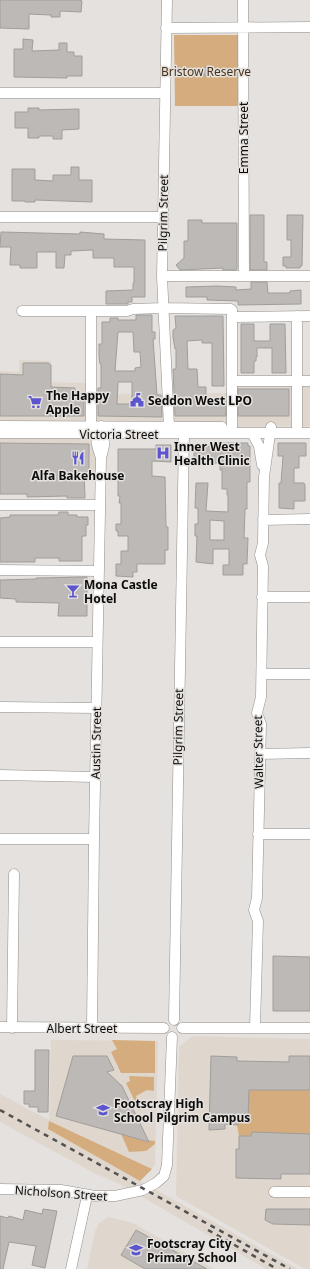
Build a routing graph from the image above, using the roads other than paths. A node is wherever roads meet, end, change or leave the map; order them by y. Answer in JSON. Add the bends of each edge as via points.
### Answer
{"nodes":[{"id":1,"x":167,"y":0,"type":"edge"},
{"id":2,"x":242,"y":0,"type":"edge"},
{"id":3,"x":242,"y":27,"type":"junction"},
{"id":4,"x":310,"y":27,"type":"edge"},
{"id":5,"x":166,"y":28,"type":"junction"},
{"id":6,"x":0,"y":93,"type":"edge"},
{"id":7,"x":165,"y":93,"type":"junction"},
{"id":8,"x":0,"y":217,"type":"edge"},
{"id":9,"x":163,"y":217,"type":"junction"},
{"id":10,"x":244,"y":275,"type":"junction"},
{"id":11,"x":162,"y":276,"type":"junction"},
{"id":12,"x":310,"y":276,"type":"edge"},
{"id":13,"x":163,"y":308,"type":"junction"},
{"id":14,"x":22,"y":311,"type":"dead end"},
{"id":15,"x":91,"y":311,"type":"junction"},
{"id":16,"x":231,"y":312,"type":"junction"},
{"id":17,"x":310,"y":313,"type":"edge"},
{"id":18,"x":297,"y":316,"type":"junction"},
{"id":19,"x":232,"y":381,"type":"junction"},
{"id":20,"x":297,"y":381,"type":"junction"},
{"id":21,"x":310,"y":381,"type":"edge"},
{"id":22,"x":0,"y":426,"type":"edge"},
{"id":23,"x":168,"y":426,"type":"junction"},
{"id":24,"x":232,"y":426,"type":"junction"},
{"id":25,"x":310,"y":426,"type":"edge"},
{"id":26,"x":297,"y":427,"type":"junction"},
{"id":27,"x":271,"y":430,"type":"junction"},
{"id":28,"x":97,"y":431,"type":"junction"},
{"id":29,"x":0,"y":433,"type":"edge"},
{"id":30,"x":252,"y":433,"type":"junction"},
{"id":31,"x":310,"y":433,"type":"edge"},
{"id":32,"x":184,"y":434,"type":"junction"},
{"id":33,"x":264,"y":477,"type":"junction"},
{"id":34,"x":0,"y":505,"type":"edge"},
{"id":35,"x":100,"y":505,"type":"junction"},
{"id":36,"x":263,"y":520,"type":"junction"},
{"id":37,"x":310,"y":520,"type":"edge"},
{"id":38,"x":0,"y":570,"type":"edge"},
{"id":39,"x":99,"y":571,"type":"junction"},
{"id":40,"x":262,"y":597,"type":"junction"},
{"id":41,"x":310,"y":597,"type":"edge"},
{"id":42,"x":0,"y":642,"type":"edge"},
{"id":43,"x":98,"y":642,"type":"junction"},
{"id":44,"x":262,"y":674,"type":"junction"},
{"id":45,"x":310,"y":674,"type":"edge"},
{"id":46,"x":0,"y":707,"type":"edge"},
{"id":47,"x":96,"y":708,"type":"junction"},
{"id":48,"x":310,"y":753,"type":"edge"},
{"id":49,"x":260,"y":754,"type":"junction"},
{"id":50,"x":0,"y":775,"type":"edge"},
{"id":51,"x":95,"y":777,"type":"junction"},
{"id":52,"x":258,"y":834,"type":"junction"},
{"id":53,"x":310,"y":834,"type":"edge"},
{"id":54,"x":0,"y":839,"type":"edge"},
{"id":55,"x":94,"y":839,"type":"junction"},
{"id":56,"x":14,"y":874,"type":"dead end"},
{"id":57,"x":174,"y":1020,"type":"junction"},
{"id":58,"x":0,"y":1027,"type":"edge"},
{"id":59,"x":255,"y":1027,"type":"junction"},
{"id":60,"x":12,"y":1028,"type":"junction"},
{"id":61,"x":92,"y":1028,"type":"junction"},
{"id":62,"x":164,"y":1028,"type":"junction"},
{"id":63,"x":182,"y":1028,"type":"junction"},
{"id":64,"x":310,"y":1028,"type":"edge"},
{"id":65,"x":172,"y":1037,"type":"junction"},
{"id":66,"x":0,"y":1189,"type":"edge"},
{"id":67,"x":274,"y":1192,"type":"dead end"},
{"id":68,"x":310,"y":1192,"type":"edge"},
{"id":69,"x":87,"y":1196,"type":"junction"},
{"id":70,"x":72,"y":1269,"type":"edge"}],
"edges":[{"from":1,"to":5,"type":"street","name":"Pilgrim Street"},
{"from":2,"to":3,"type":"street","name":"Emma Street"},
{"from":3,"to":4,"type":"street"},
{"from":3,"to":5,"type":"street"},
{"from":3,"to":10,"type":"street","name":"Emma Street"},
{"from":5,"to":7,"type":"street","name":"Pilgrim Street"},
{"from":6,"to":7,"type":"street"},
{"from":7,"to":9,"type":"street","name":"Pilgrim Street"},
{"from":8,"to":9,"type":"street"},
{"from":9,"to":11,"type":"street","name":"Pilgrim Street"},
{"from":10,"to":11,"type":"street"},
{"from":10,"to":12,"type":"street"},
{"from":11,"to":13,"type":"street","name":"Pilgrim Street"},
{"from":13,"to":15,"type":"street"},
{"from":13,"to":16,"type":"street"},
{"from":13,"to":23,"type":"street","name":"Pilgrim Street"},
{"from":14,"to":15,"type":"street"},
{"from":15,"to":28,"type":"street","name":"Austin Street"},
{"from":16,"to":18,"type":"street"},
{"from":16,"to":19,"type":"street"},
{"from":17,"to":18,"type":"street"},
{"from":18,"to":20,"type":"street"},
{"from":19,"to":20,"type":"street"},
{"from":19,"to":24,"type":"street"},
{"from":20,"to":21,"type":"street"},
{"from":20,"to":26,"type":"street"},
{"from":22,"to":28,"type":"street","name":"Victoria Street"},
{"from":23,"to":24,"type":"street","name":"Victoria Street"},
{"from":23,"to":28,"type":"street","name":"Victoria Street"},
{"from":24,"to":27,"type":"street","name":"Victoria Street"},
{"from":25,"to":26,"type":"street","name":"Victoria Street"},
{"from":26,"to":27,"type":"street","name":"Victoria Street"},
{"from":27,"to":30,"type":"street","name":"Victoria Street"},
{"from":27,"to":31,"type":"street","name":"Victoria Street"},
{"from":27,"to":33,"type":"street","name":"Walter Street"},
{"from":28,"to":29,"type":"street","name":"Victoria Street"},
{"from":28,"to":32,"type":"street","name":"Victoria Street"},
{"from":28,"to":35,"type":"street","name":"Austin Street"},
{"from":30,"to":32,"type":"street","name":"Victoria Street"},
{"from":30,"to":33,"type":"street","name":"Walter Street","via":[[259,446]]},
{"from":32,"to":57,"type":"street","name":"Pilgrim Street"},
{"from":33,"to":36,"type":"street","name":"Walter Street"},
{"from":34,"to":35,"type":"street"},
{"from":35,"to":39,"type":"street","name":"Austin Street"},
{"from":36,"to":37,"type":"street"},
{"from":36,"to":40,"type":"street","name":"Walter Street","via":[[260,556],[263,566]]},
{"from":38,"to":39,"type":"street"},
{"from":39,"to":43,"type":"street","name":"Austin Street"},
{"from":40,"to":41,"type":"street"},
{"from":40,"to":44,"type":"street","name":"Walter Street"},
{"from":42,"to":43,"type":"street"},
{"from":43,"to":47,"type":"street","name":"Austin Street"},
{"from":44,"to":45,"type":"street"},
{"from":44,"to":49,"type":"street","name":"Walter Street","via":[[257,713],[261,724]]},
{"from":46,"to":47,"type":"street"},
{"from":47,"to":51,"type":"street","name":"Austin Street"},
{"from":48,"to":49,"type":"street"},
{"from":49,"to":52,"type":"street","name":"Walter Street"},
{"from":50,"to":51,"type":"street"},
{"from":51,"to":55,"type":"street","name":"Austin Street"},
{"from":52,"to":53,"type":"street"},
{"from":52,"to":59,"type":"street","name":"Walter Street","via":[[257,898],[254,910],[258,921]]},
{"from":54,"to":55,"type":"street"},
{"from":55,"to":61,"type":"street","name":"Austin Street"},
{"from":56,"to":60,"type":"street"},
{"from":57,"to":62,"type":"street","via":[[168,1021]]},
{"from":57,"to":63,"type":"street","via":[[179,1022]]},
{"from":58,"to":60,"type":"street","name":"Albert Street"},
{"from":59,"to":63,"type":"street"},
{"from":59,"to":64,"type":"street"},
{"from":60,"to":61,"type":"street","name":"Albert Street"},
{"from":61,"to":62,"type":"street","name":"Albert Street"},
{"from":62,"to":65,"type":"street"},
{"from":63,"to":65,"type":"street","via":[[179,1034]]},
{"from":65,"to":69,"type":"street","name":"Nicholson Street","via":[[167,1168],[164,1176],[146,1189],[108,1196]]},
{"from":66,"to":69,"type":"street","name":"Nicholson Street","via":[[61,1190]]},
{"from":67,"to":68,"type":"street"},
{"from":69,"to":70,"type":"street"}]}
